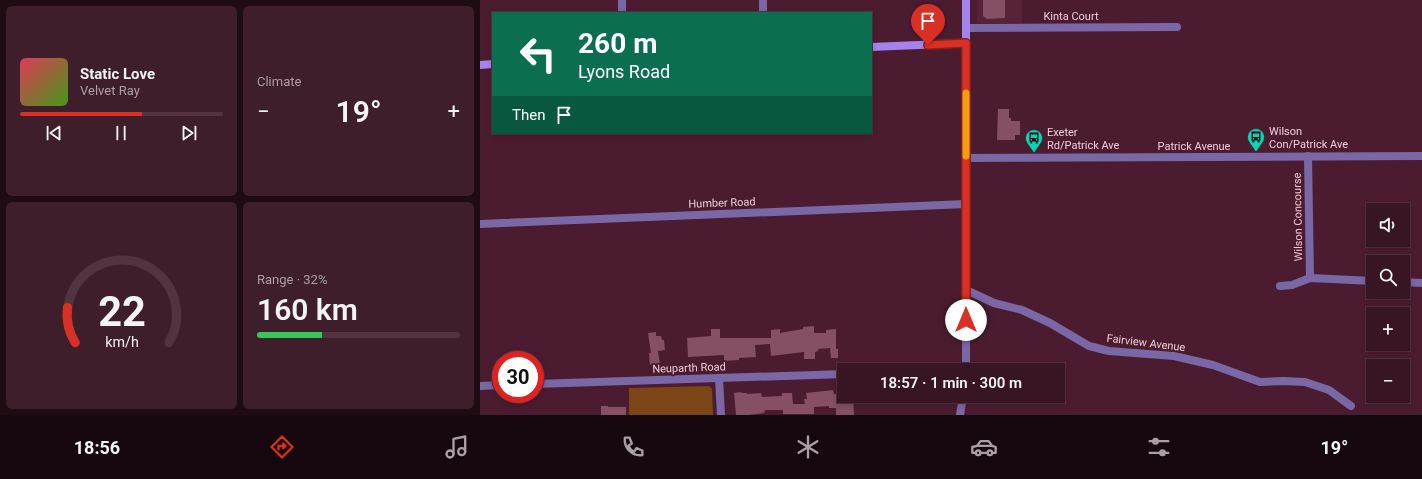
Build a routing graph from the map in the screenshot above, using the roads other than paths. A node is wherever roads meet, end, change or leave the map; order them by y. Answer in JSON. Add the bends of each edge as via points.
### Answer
{"nodes":[{"id":1,"x":622,"y":0,"type":"edge"},
{"id":2,"x":763,"y":0,"type":"edge"},
{"id":3,"x":966,"y":0,"type":"edge"},
{"id":4,"x":622,"y":12,"type":"edge"},
{"id":5,"x":763,"y":12,"type":"edge"},
{"id":6,"x":1177,"y":27,"type":"dead end"},
{"id":7,"x":966,"y":28,"type":"junction"},
{"id":8,"x":966,"y":43,"type":"junction"},
{"id":9,"x":872,"y":47,"type":"edge"},
{"id":10,"x":492,"y":64,"type":"edge"},
{"id":11,"x":480,"y":65,"type":"edge"},
{"id":12,"x":1308,"y":156,"type":"junction"},
{"id":13,"x":1422,"y":156,"type":"edge"},
{"id":14,"x":966,"y":158,"type":"junction"},
{"id":15,"x":966,"y":204,"type":"junction"},
{"id":16,"x":480,"y":224,"type":"edge"},
{"id":17,"x":1310,"y":278,"type":"junction"},
{"id":18,"x":1366,"y":281,"type":"edge"},
{"id":19,"x":1410,"y":282,"type":"edge"},
{"id":20,"x":1422,"y":283,"type":"edge"},
{"id":21,"x":1280,"y":286,"type":"dead end"},
{"id":22,"x":966,"y":290,"type":"junction"},
{"id":23,"x":966,"y":363,"type":"edge"},
{"id":24,"x":837,"y":374,"type":"edge"},
{"id":25,"x":719,"y":378,"type":"junction"},
{"id":26,"x":544,"y":384,"type":"edge"},
{"id":27,"x":492,"y":385,"type":"edge"},
{"id":28,"x":480,"y":386,"type":"edge"},
{"id":29,"x":963,"y":403,"type":"edge"},
{"id":30,"x":1351,"y":406,"type":"dead end"},
{"id":31,"x":721,"y":415,"type":"edge"},
{"id":32,"x":960,"y":415,"type":"edge"}],
"edges":[{"from":1,"to":4,"type":"street"},
{"from":2,"to":5,"type":"street"},
{"from":3,"to":7,"type":"main road"},
{"from":6,"to":7,"type":"street","name":"Kinta Court"},
{"from":7,"to":8,"type":"main road"},
{"from":8,"to":9,"type":"main road"},
{"from":8,"to":14,"type":"street"},
{"from":10,"to":11,"type":"main road"},
{"from":12,"to":13,"type":"street","name":"Patrick Avenue"},
{"from":12,"to":14,"type":"street","name":"Patrick Avenue"},
{"from":12,"to":17,"type":"street","name":"Wilson Concourse"},
{"from":14,"to":15,"type":"street"},
{"from":15,"to":16,"type":"street","name":"Humber Road"},
{"from":15,"to":22,"type":"street"},
{"from":17,"to":18,"type":"street"},
{"from":17,"to":21,"type":"street","via":[[1292,285]]},
{"from":19,"to":20,"type":"street"},
{"from":22,"to":23,"type":"street"},
{"from":22,"to":30,"type":"street","name":"Fairview Avenue","via":[[994,303],[1022,310],[1089,346],[1109,351],[1174,356],[1213,365],[1260,382],[1305,382],[1329,390]]},
{"from":24,"to":25,"type":"street","name":"Neuparth Road"},
{"from":25,"to":26,"type":"street","name":"Neuparth Road"},
{"from":25,"to":31,"type":"street"},
{"from":27,"to":28,"type":"street"},
{"from":29,"to":32,"type":"street"}]}
